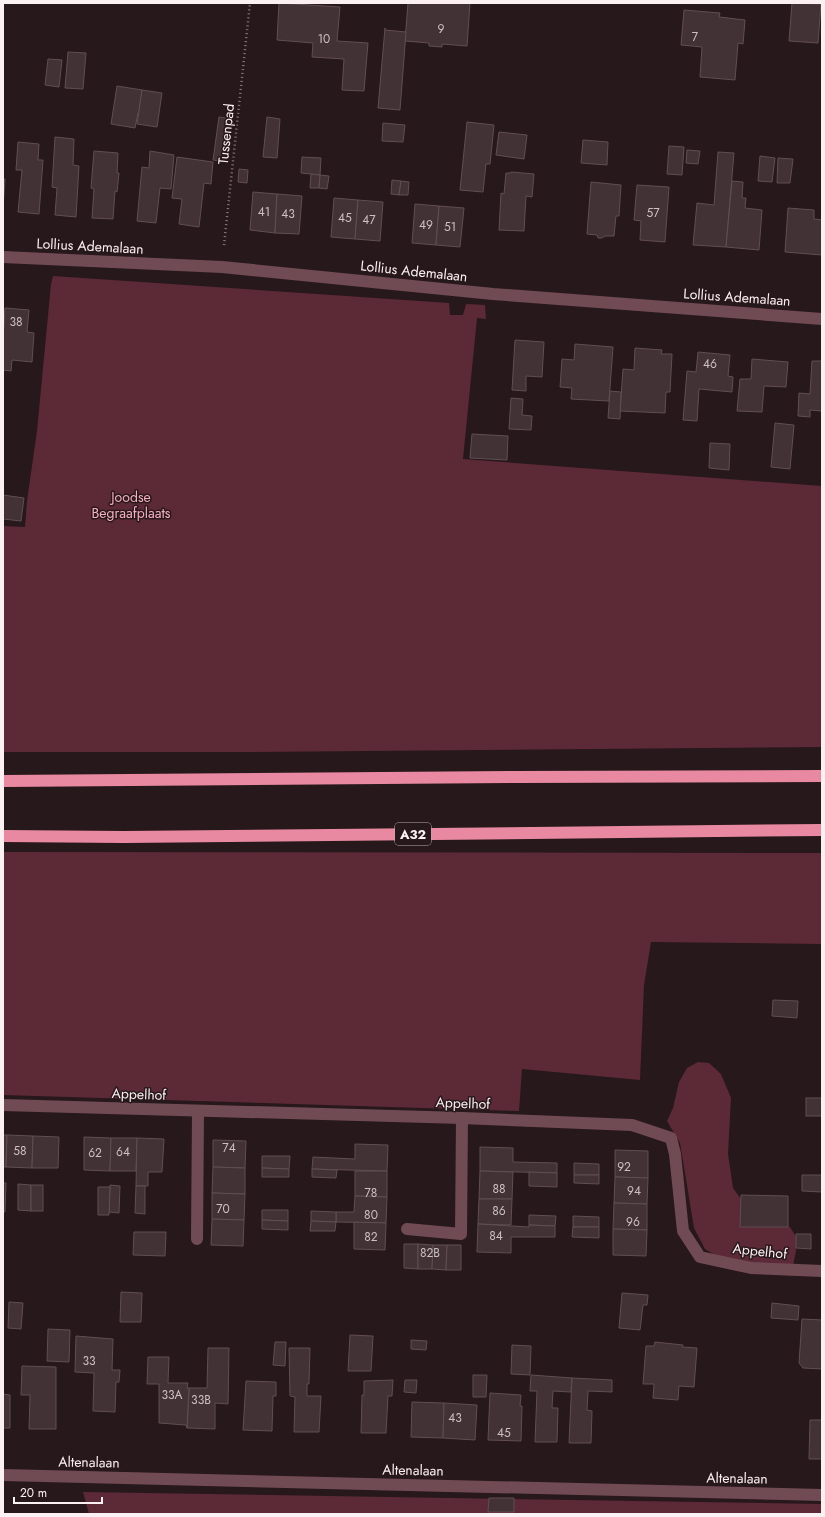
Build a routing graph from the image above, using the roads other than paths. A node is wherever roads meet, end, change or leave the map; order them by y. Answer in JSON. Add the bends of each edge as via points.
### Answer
{"nodes":[{"id":1,"x":3,"y":257,"type":"edge"},
{"id":2,"x":822,"y":319,"type":"edge"},
{"id":3,"x":822,"y":776,"type":"edge"},
{"id":4,"x":3,"y":782,"type":"edge"},
{"id":5,"x":822,"y":830,"type":"edge"},
{"id":6,"x":3,"y":836,"type":"edge"},
{"id":7,"x":3,"y":1105,"type":"edge"},
{"id":8,"x":198,"y":1111,"type":"junction"},
{"id":9,"x":462,"y":1118,"type":"junction"},
{"id":10,"x":407,"y":1229,"type":"dead end"},
{"id":11,"x":197,"y":1239,"type":"dead end"},
{"id":12,"x":822,"y":1271,"type":"edge"},
{"id":13,"x":3,"y":1475,"type":"edge"},
{"id":14,"x":822,"y":1495,"type":"edge"}],
"edges":[{"from":1,"to":2,"type":"street","name":"Lollius Ademalaan","via":[[222,267],[493,294]]},
{"from":3,"to":4,"type":"highway"},
{"from":5,"to":6,"type":"highway","number":"A32","via":[[140,837]]},
{"from":7,"to":8,"type":"street","name":"Appelhof"},
{"from":8,"to":9,"type":"street","name":"Appelhof"},
{"from":8,"to":11,"type":"street"},
{"from":9,"to":10,"type":"street","via":[[461,1234]]},
{"from":9,"to":12,"type":"street","name":"Appelhof","via":[[632,1125],[671,1138],[683,1231],[700,1257],[751,1268]]},
{"from":13,"to":14,"type":"street","name":"Altenalaan"}]}
